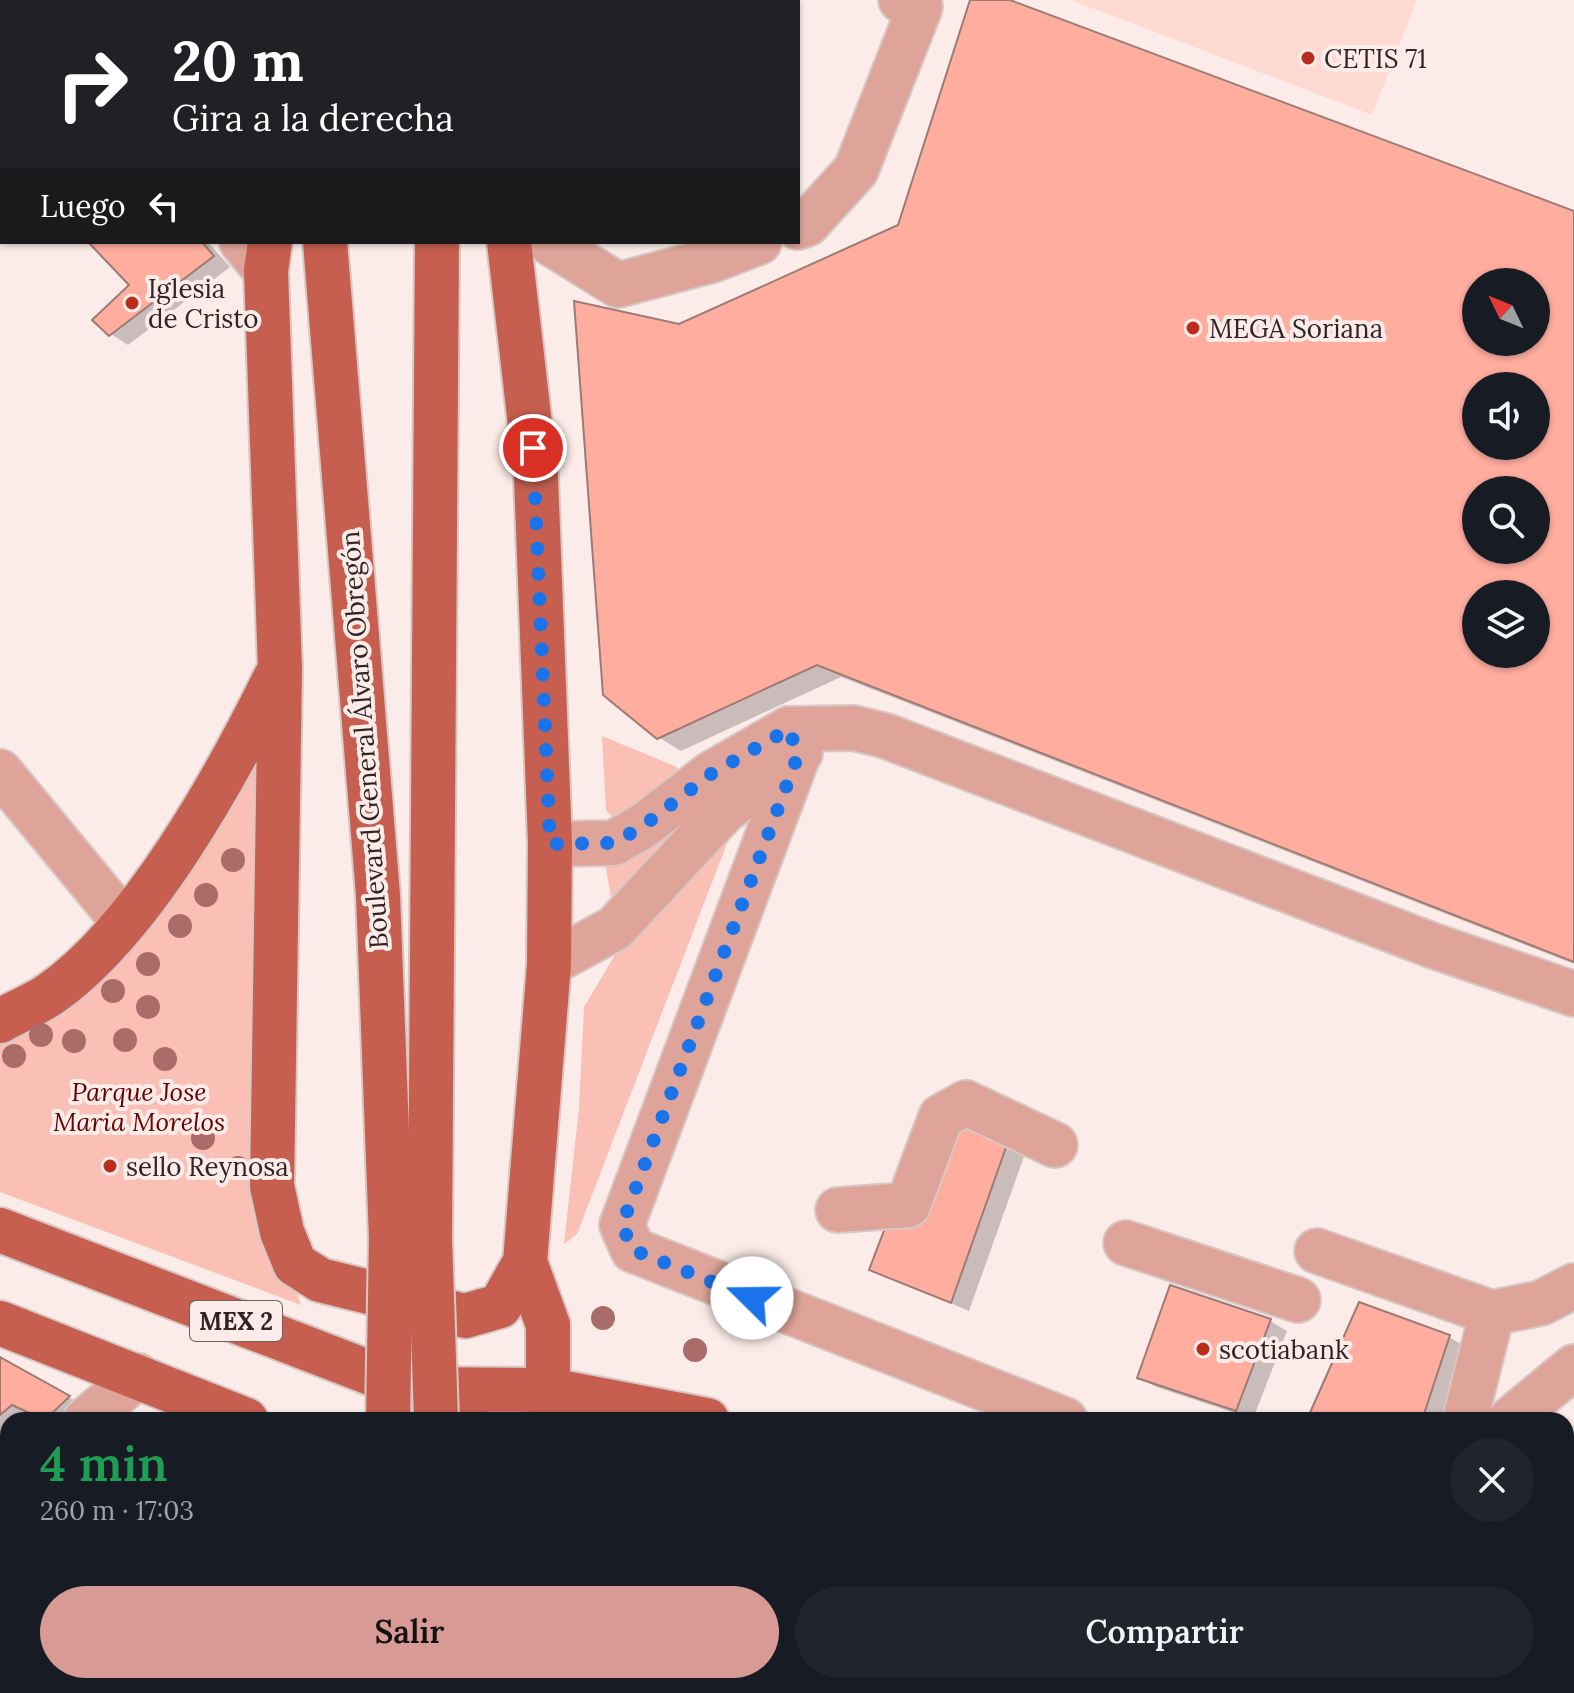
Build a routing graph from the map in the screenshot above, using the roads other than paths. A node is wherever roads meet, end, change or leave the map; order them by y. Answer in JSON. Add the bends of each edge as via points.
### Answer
{"nodes":[{"id":1,"x":901,"y":0,"type":"edge"},
{"id":2,"x":800,"y":226,"type":"edge"},
{"id":3,"x":325,"y":244,"type":"edge"},
{"id":4,"x":437,"y":244,"type":"edge"},
{"id":5,"x":509,"y":244,"type":"edge"},
{"id":6,"x":552,"y":244,"type":"edge"},
{"id":7,"x":613,"y":244,"type":"edge"},
{"id":8,"x":754,"y":244,"type":"edge"},
{"id":9,"x":259,"y":252,"type":"edge"},
{"id":10,"x":618,"y":285,"type":"junction"},
{"id":11,"x":280,"y":669,"type":"junction"},
{"id":12,"x":804,"y":738,"type":"junction"},
{"id":13,"x":0,"y":772,"type":"edge"},
{"id":14,"x":550,"y":844,"type":"junction"},
{"id":15,"x":124,"y":922,"type":"junction"},
{"id":16,"x":549,"y":964,"type":"junction"},
{"id":17,"x":1574,"y":994,"type":"edge"},
{"id":18,"x":0,"y":1021,"type":"edge"},
{"id":19,"x":1055,"y":1145,"type":"dead end"},
{"id":20,"x":838,"y":1210,"type":"dead end"},
{"id":21,"x":0,"y":1230,"type":"edge"},
{"id":22,"x":411,"y":1238,"type":"junction"},
{"id":23,"x":1126,"y":1243,"type":"dead end"},
{"id":24,"x":1317,"y":1251,"type":"dead end"},
{"id":25,"x":525,"y":1262,"type":"junction"},
{"id":26,"x":1574,"y":1286,"type":"edge"},
{"id":27,"x":1298,"y":1300,"type":"dead end"},
{"id":28,"x":1492,"y":1313,"type":"junction"},
{"id":29,"x":0,"y":1323,"type":"edge"},
{"id":30,"x":1574,"y":1367,"type":"edge"},
{"id":31,"x":138,"y":1376,"type":"junction"},
{"id":32,"x":549,"y":1405,"type":"edge"},
{"id":33,"x":412,"y":1410,"type":"edge"},
{"id":34,"x":95,"y":1412,"type":"edge"},
{"id":35,"x":205,"y":1412,"type":"edge"},
{"id":36,"x":623,"y":1412,"type":"edge"},
{"id":37,"x":1045,"y":1412,"type":"edge"},
{"id":38,"x":1467,"y":1412,"type":"edge"},
{"id":39,"x":1520,"y":1412,"type":"edge"}],
"edges":[{"from":1,"to":2,"type":"street","via":[[920,7],[856,170]]},
{"from":3,"to":22,"type":"main road","name":"Boulevard General Álvaro Obregón"},
{"from":4,"to":22,"type":"main road","name":"Boulevard General Álvaro Obregón"},
{"from":5,"to":14,"type":"main road","via":[[536,477]]},
{"from":6,"to":10,"type":"street"},
{"from":7,"to":10,"type":"street"},
{"from":8,"to":10,"type":"street"},
{"from":9,"to":11,"type":"main road"},
{"from":11,"to":15,"type":"main road","via":[[198,819]]},
{"from":11,"to":25,"type":"main road","via":[[272,1186],[295,1264],[320,1280],[465,1316],[500,1306]]},
{"from":12,"to":14,"type":"street","via":[[711,774],[614,843]]},
{"from":12,"to":16,"type":"street","via":[[724,811],[615,928]]},
{"from":12,"to":17,"type":"street","via":[[854,728],[886,736],[1431,945]]},
{"from":12,"to":37,"type":"street","via":[[622,1225],[633,1250]]},
{"from":13,"to":15,"type":"street"},
{"from":14,"to":16,"type":"main road"},
{"from":15,"to":18,"type":"main road","via":[[49,995]]},
{"from":16,"to":25,"type":"main road"},
{"from":19,"to":20,"type":"street","via":[[966,1103],[941,1117],[908,1205]]},
{"from":21,"to":33,"type":"main road","number":"MEX 2"},
{"from":22,"to":33,"type":"main road","bridge":true},
{"from":23,"to":27,"type":"street"},
{"from":24,"to":28,"type":"street"},
{"from":25,"to":32,"type":"main road","via":[[548,1325]]},
{"from":26,"to":28,"type":"street","via":[[1541,1303]]},
{"from":28,"to":38,"type":"street"},
{"from":29,"to":31,"type":"main road"},
{"from":30,"to":39,"type":"street"},
{"from":31,"to":34,"type":"street"},
{"from":31,"to":35,"type":"main road"},
{"from":32,"to":33,"type":"main road"},
{"from":32,"to":36,"type":"main road"}]}
